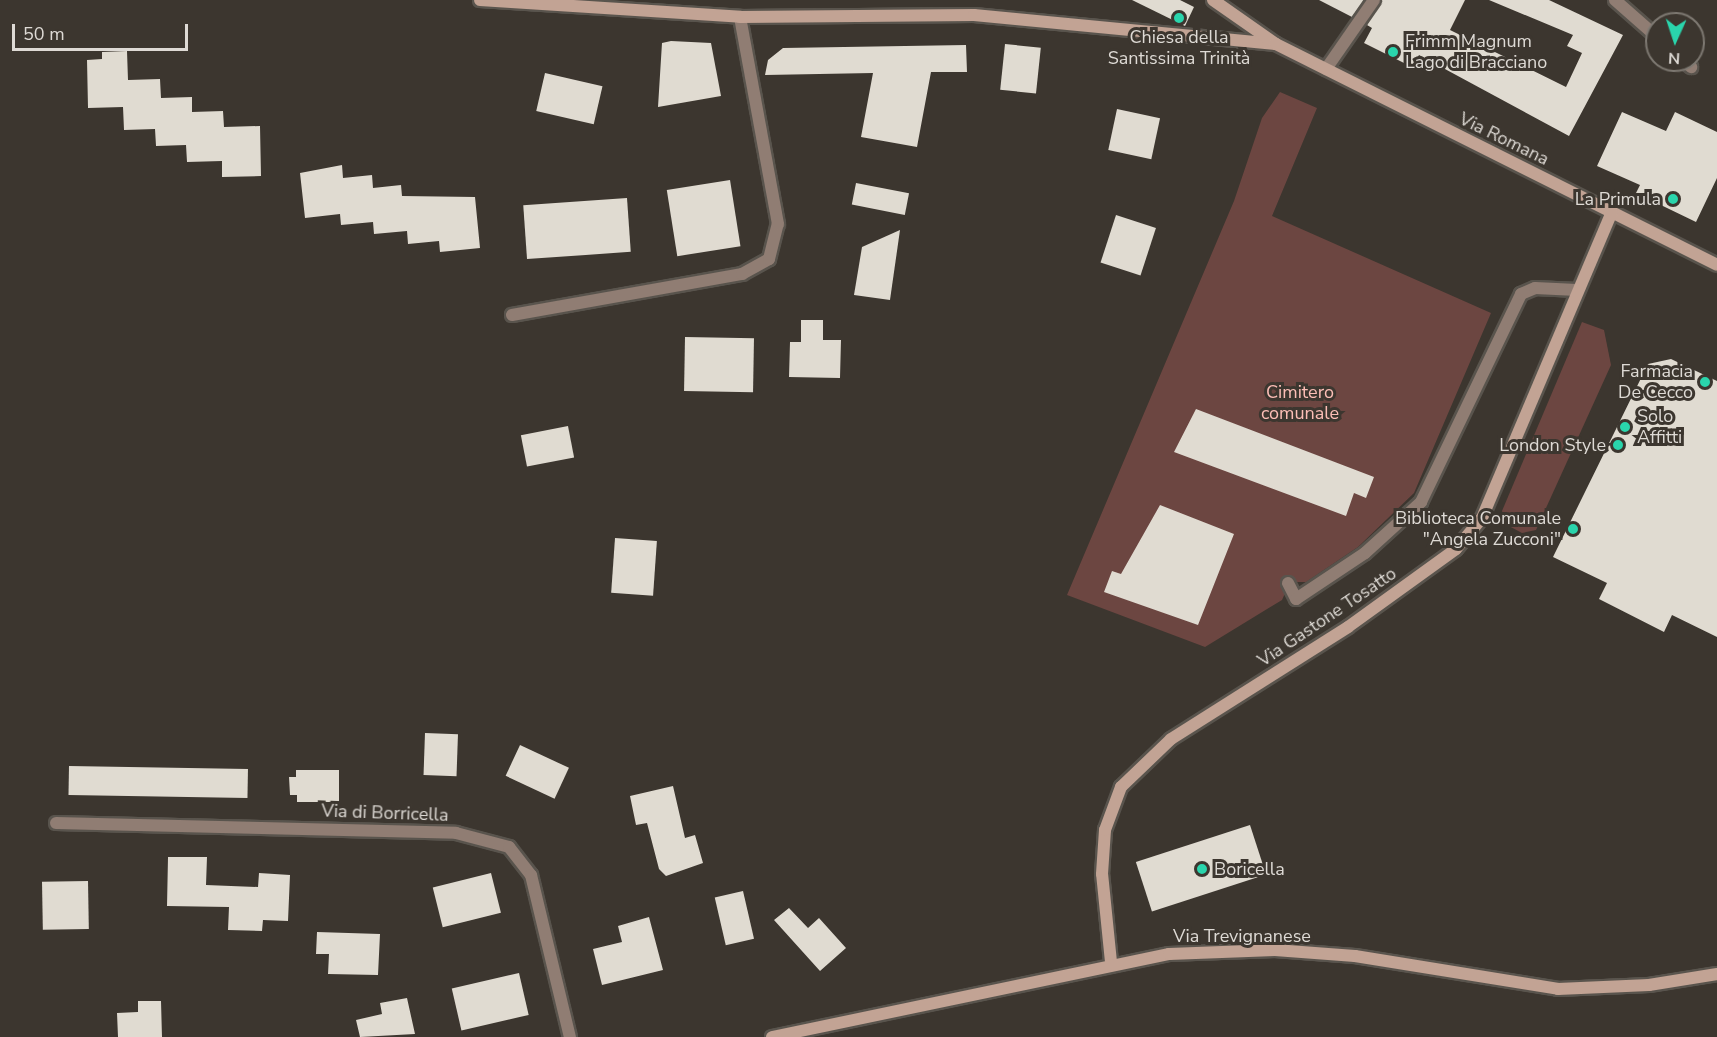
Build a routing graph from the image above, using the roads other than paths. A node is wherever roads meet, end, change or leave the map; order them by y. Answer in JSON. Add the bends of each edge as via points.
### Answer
{"nodes":[{"id":1,"x":480,"y":0,"type":"edge"},
{"id":2,"x":1213,"y":0,"type":"edge"},
{"id":3,"x":1374,"y":0,"type":"edge"},
{"id":4,"x":1615,"y":0,"type":"edge"},
{"id":5,"x":740,"y":17,"type":"junction"},
{"id":6,"x":1645,"y":26,"type":"edge"},
{"id":7,"x":1276,"y":44,"type":"junction"},
{"id":8,"x":1326,"y":69,"type":"junction"},
{"id":9,"x":1612,"y":213,"type":"junction"},
{"id":10,"x":1717,"y":265,"type":"edge"},
{"id":11,"x":1577,"y":290,"type":"junction"},
{"id":12,"x":512,"y":315,"type":"dead end"},
{"id":13,"x":1288,"y":583,"type":"dead end"},
{"id":14,"x":56,"y":823,"type":"dead end"},
{"id":15,"x":1111,"y":962,"type":"junction"},
{"id":16,"x":1717,"y":975,"type":"edge"},
{"id":17,"x":570,"y":1037,"type":"edge"},
{"id":18,"x":772,"y":1037,"type":"edge"}],
"edges":[{"from":1,"to":5,"type":"street"},
{"from":2,"to":7,"type":"street"},
{"from":3,"to":8,"type":"street"},
{"from":4,"to":6,"type":"street"},
{"from":5,"to":7,"type":"street","via":[[974,15]]},
{"from":5,"to":12,"type":"street","via":[[778,224],[769,259],[742,274]]},
{"from":7,"to":8,"type":"street","name":"Via Romana"},
{"from":8,"to":9,"type":"street","name":"Via Romana"},
{"from":9,"to":10,"type":"street","name":"Via Romana"},
{"from":9,"to":11,"type":"street","name":"Via Gastone Tosatto"},
{"from":11,"to":13,"type":"street","via":[[1535,288],[1521,294],[1421,502],[1365,553],[1296,598]]},
{"from":11,"to":15,"type":"street","name":"Via Gastone Tosatto","via":[[1482,518],[1456,549],[1348,627],[1171,739],[1121,787],[1105,830],[1102,874]]},
{"from":14,"to":17,"type":"street","name":"Via di Borricella","via":[[456,833],[509,847],[531,875]]},
{"from":15,"to":16,"type":"street","name":"Via Trevignanese","via":[[1275,950],[1355,956],[1558,989],[1649,985]]},
{"from":15,"to":18,"type":"street","name":"Via Trevignanese"}]}
